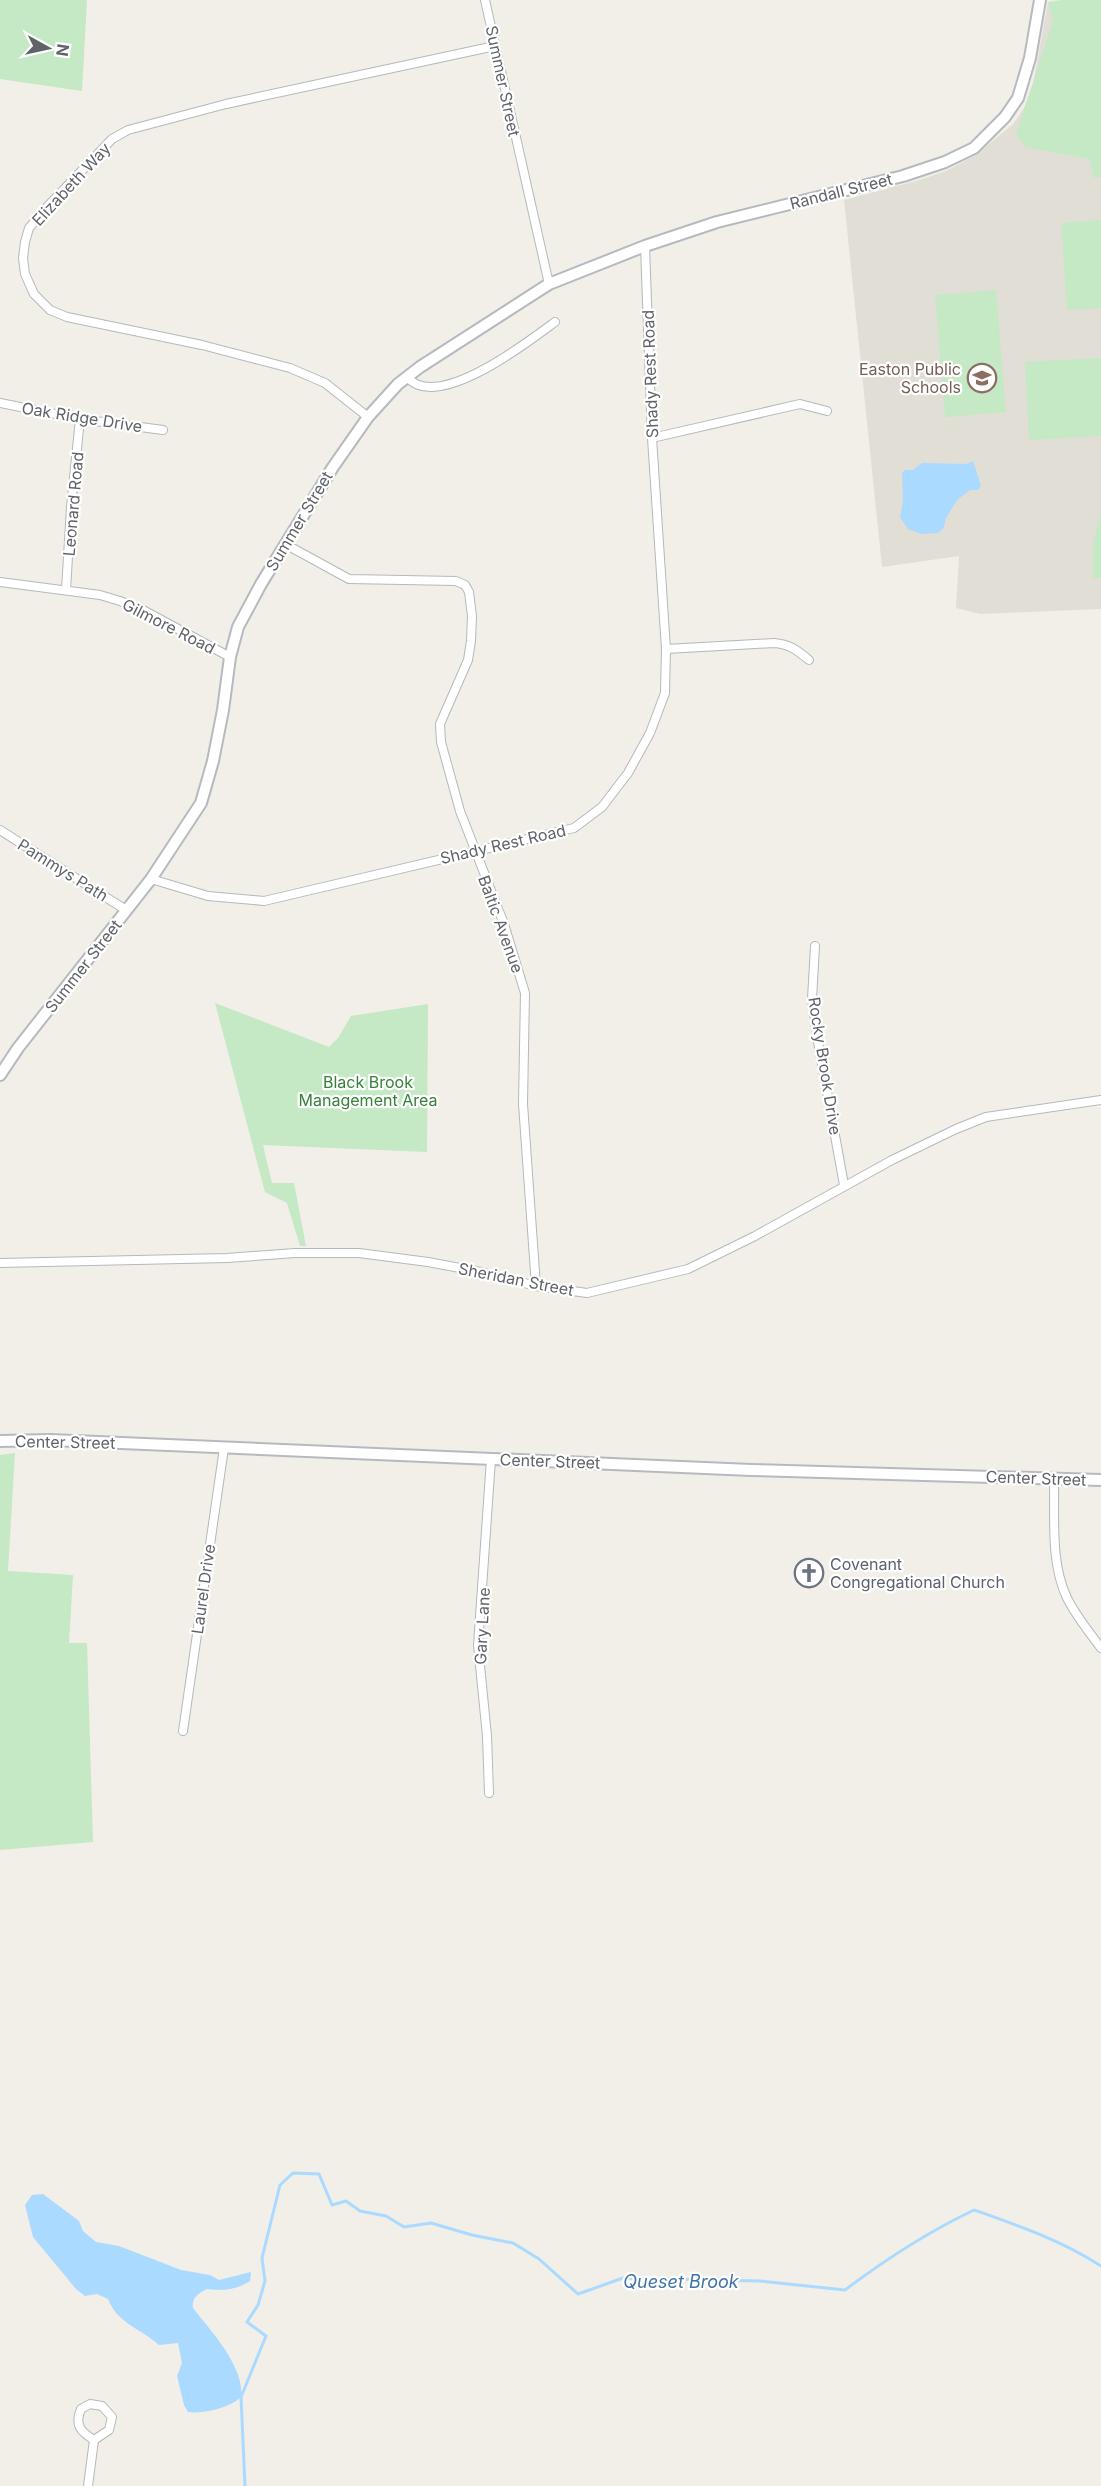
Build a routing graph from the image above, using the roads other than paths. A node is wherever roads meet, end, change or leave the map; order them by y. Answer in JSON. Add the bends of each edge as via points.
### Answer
{"nodes":[{"id":1,"x":485,"y":0,"type":"edge"},
{"id":2,"x":1040,"y":0,"type":"edge"},
{"id":3,"x":495,"y":46,"type":"junction"},
{"id":4,"x":645,"y":246,"type":"junction"},
{"id":5,"x":549,"y":284,"type":"junction"},
{"id":6,"x":555,"y":322,"type":"dead end"},
{"id":7,"x":407,"y":377,"type":"junction"},
{"id":8,"x":0,"y":403,"type":"edge"},
{"id":9,"x":827,"y":411,"type":"dead end"},
{"id":10,"x":368,"y":417,"type":"junction"},
{"id":11,"x":80,"y":419,"type":"junction"},
{"id":12,"x":163,"y":430,"type":"dead end"},
{"id":13,"x":652,"y":438,"type":"junction"},
{"id":14,"x":285,"y":544,"type":"junction"},
{"id":15,"x":0,"y":582,"type":"edge"},
{"id":16,"x":66,"y":590,"type":"junction"},
{"id":17,"x":666,"y":649,"type":"junction"},
{"id":18,"x":230,"y":657,"type":"junction"},
{"id":19,"x":809,"y":660,"type":"dead end"},
{"id":20,"x":0,"y":830,"type":"edge"},
{"id":21,"x":474,"y":851,"type":"junction"},
{"id":22,"x":151,"y":879,"type":"junction"},
{"id":23,"x":126,"y":910,"type":"junction"},
{"id":24,"x":815,"y":946,"type":"dead end"},
{"id":25,"x":0,"y":1075,"type":"edge"},
{"id":26,"x":1101,"y":1100,"type":"edge"},
{"id":27,"x":844,"y":1185,"type":"junction"},
{"id":28,"x":0,"y":1263,"type":"edge"},
{"id":29,"x":536,"y":1286,"type":"junction"},
{"id":30,"x":0,"y":1441,"type":"edge"},
{"id":31,"x":224,"y":1448,"type":"junction"},
{"id":32,"x":491,"y":1459,"type":"junction"},
{"id":33,"x":1054,"y":1478,"type":"junction"},
{"id":34,"x":1101,"y":1480,"type":"edge"},
{"id":35,"x":1101,"y":1648,"type":"edge"},
{"id":36,"x":183,"y":1731,"type":"dead end"},
{"id":37,"x":489,"y":1793,"type":"dead end"},
{"id":38,"x":94,"y":2439,"type":"junction"},
{"id":39,"x":88,"y":2486,"type":"edge"}],
"edges":[{"from":1,"to":3,"type":"street","name":"Summer Street"},
{"from":2,"to":4,"type":"street","name":"Randall Street","via":[[1018,98],[974,148],[903,176],[717,222]]},
{"from":3,"to":5,"type":"street","name":"Summer Street"},
{"from":3,"to":10,"type":"street","name":"Elizabeth Way","via":[[226,104],[128,130],[112,139],[29,228],[23,258],[25,274],[34,294],[50,310],[290,368],[325,383]]},
{"from":4,"to":5,"type":"street","name":"Randall Street"},
{"from":4,"to":13,"type":"street","name":"Shady Rest Road"},
{"from":5,"to":7,"type":"street","name":"Summer Street"},
{"from":6,"to":7,"type":"street","via":[[504,359],[446,386],[421,386]]},
{"from":7,"to":10,"type":"street","name":"Summer Street"},
{"from":8,"to":11,"type":"street","name":"Oak Ridge Drive"},
{"from":9,"to":13,"type":"street","via":[[800,404]]},
{"from":10,"to":14,"type":"street","name":"Summer Street"},
{"from":11,"to":12,"type":"street","name":"Oak Ridge Drive"},
{"from":11,"to":16,"type":"street","name":"Leonard Road"},
{"from":13,"to":17,"type":"street","name":"Shady Rest Road"},
{"from":14,"to":18,"type":"street","name":"Summer Street","via":[[238,627]]},
{"from":14,"to":21,"type":"street","name":"Baltic Avenue","via":[[349,579],[438,580],[465,585],[472,616],[468,660],[440,724],[449,774]]},
{"from":15,"to":16,"type":"street","name":"Gilmore Road"},
{"from":16,"to":18,"type":"street","name":"Gilmore Road","via":[[120,600]]},
{"from":17,"to":19,"type":"street","via":[[774,643],[794,648]]},
{"from":17,"to":21,"type":"street","name":"Shady Rest Road","via":[[665,693],[650,733],[628,773],[602,807],[574,828]]},
{"from":18,"to":22,"type":"street","name":"Summer Street","via":[[215,750],[201,803]]},
{"from":20,"to":23,"type":"street","name":"Pammys Path"},
{"from":21,"to":22,"type":"street","name":"Shady Rest Road","via":[[264,901],[208,896]]},
{"from":21,"to":29,"type":"street","name":"Baltic Avenue","via":[[504,924],[525,993],[525,1138]]},
{"from":22,"to":23,"type":"street","name":"Summer Street"},
{"from":23,"to":25,"type":"street","name":"Summer Street"},
{"from":24,"to":27,"type":"street","name":"Rocky Brook Drive","via":[[812,999]]},
{"from":26,"to":27,"type":"street","name":"Sheridan Street","via":[[986,1118]]},
{"from":27,"to":29,"type":"street","name":"Sheridan Street","via":[[688,1269],[587,1293]]},
{"from":28,"to":29,"type":"street","name":"Sheridan Street","via":[[359,1253],[481,1272]]},
{"from":30,"to":31,"type":"street","name":"Center Street"},
{"from":31,"to":32,"type":"street","name":"Center Street"},
{"from":31,"to":36,"type":"street","name":"Laurel Drive"},
{"from":32,"to":33,"type":"street","name":"Center Street"},
{"from":32,"to":37,"type":"street","name":"Gary Lane","via":[[478,1645]]},
{"from":33,"to":34,"type":"street","name":"Center Street"},
{"from":33,"to":35,"type":"street","via":[[1056,1555],[1062,1587]]},
{"from":38,"to":38,"type":"street","via":[[83,2433],[78,2420],[81,2409],[90,2404],[106,2409],[112,2421],[110,2430]]},
{"from":38,"to":39,"type":"street"}]}
